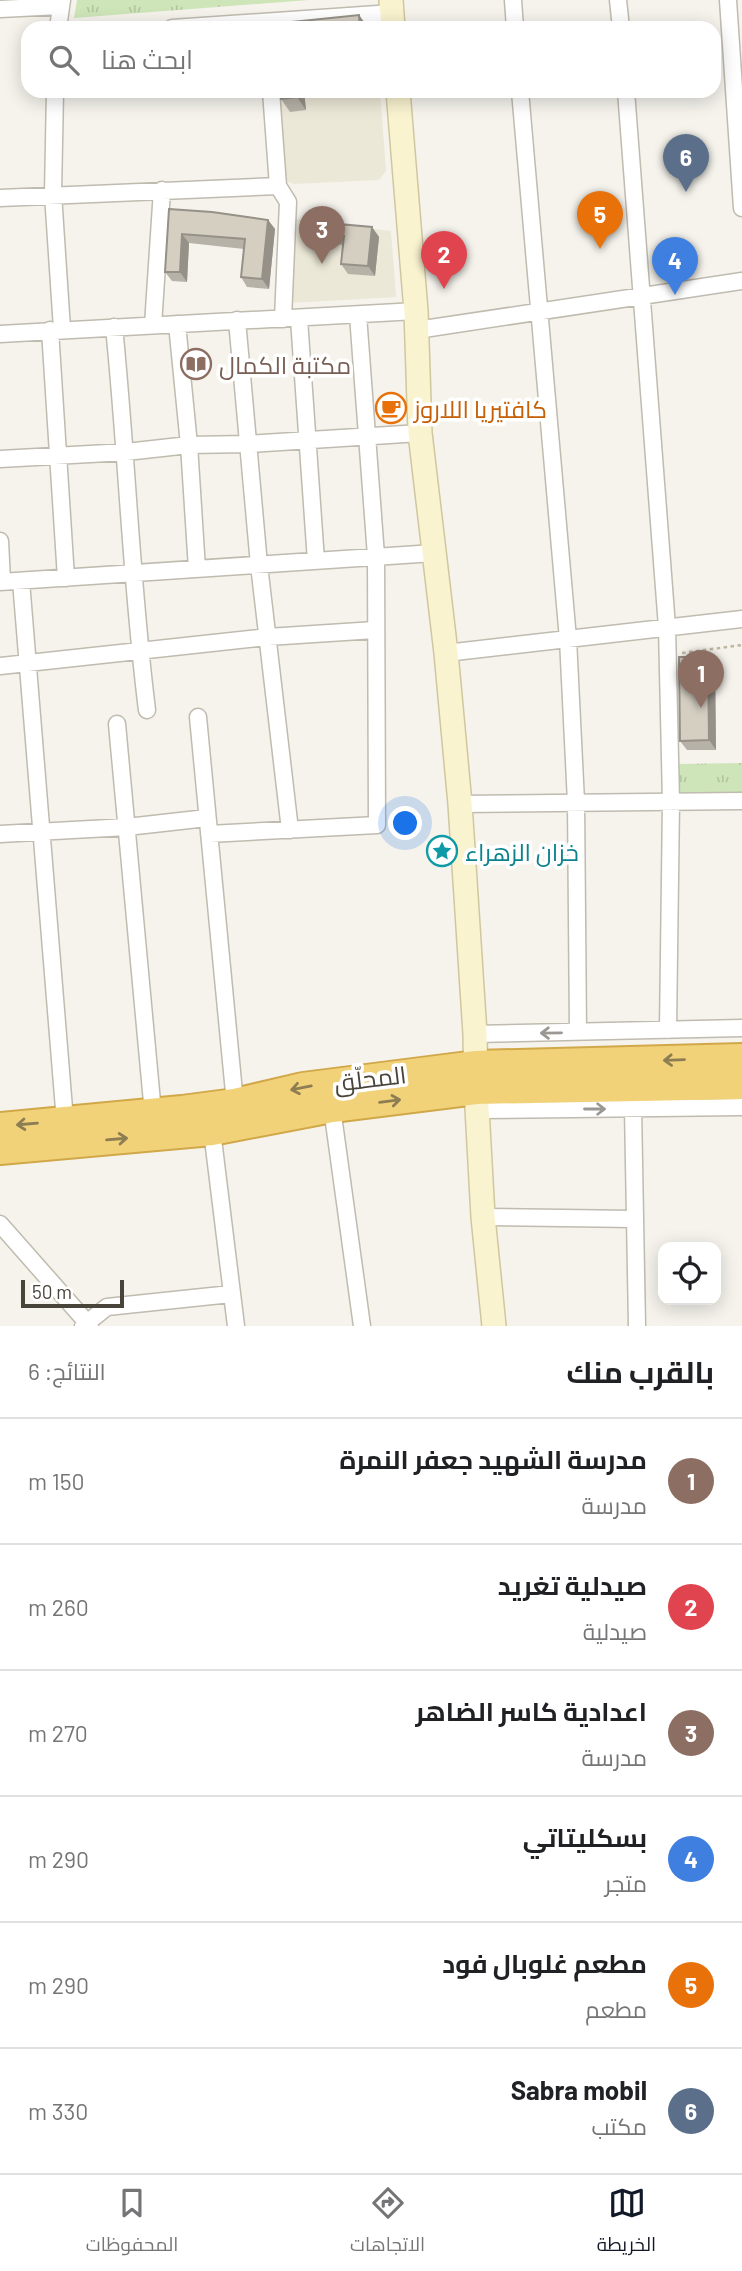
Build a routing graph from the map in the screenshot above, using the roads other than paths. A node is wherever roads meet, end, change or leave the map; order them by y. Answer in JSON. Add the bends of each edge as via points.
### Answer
{"nodes":[{"id":1,"x":513,"y":0,"type":"edge"},
{"id":2,"x":618,"y":0,"type":"edge"},
{"id":3,"x":728,"y":0,"type":"edge"},
{"id":4,"x":62,"y":3,"type":"edge"},
{"id":5,"x":392,"y":8,"type":"edge"},
{"id":6,"x":0,"y":9,"type":"edge"},
{"id":7,"x":59,"y":21,"type":"edge"},
{"id":8,"x":295,"y":21,"type":"edge"},
{"id":9,"x":514,"y":21,"type":"edge"},
{"id":10,"x":620,"y":21,"type":"edge"},
{"id":11,"x":55,"y":98,"type":"edge"},
{"id":12,"x":272,"y":98,"type":"edge"},
{"id":13,"x":399,"y":98,"type":"edge"},
{"id":14,"x":521,"y":98,"type":"edge"},
{"id":15,"x":627,"y":98,"type":"edge"},
{"id":16,"x":278,"y":186,"type":"junction"},
{"id":17,"x":162,"y":190,"type":"junction"},
{"id":18,"x":53,"y":194,"type":"junction"},
{"id":19,"x":0,"y":198,"type":"edge"},
{"id":20,"x":742,"y":208,"type":"edge"},
{"id":21,"x":742,"y":281,"type":"edge"},
{"id":22,"x":643,"y":296,"type":"junction"},
{"id":23,"x":538,"y":312,"type":"junction"},
{"id":24,"x":358,"y":315,"type":"junction"},
{"id":25,"x":291,"y":319,"type":"junction"},
{"id":26,"x":237,"y":320,"type":"junction"},
{"id":27,"x":416,"y":321,"type":"junction"},
{"id":28,"x":177,"y":324,"type":"junction"},
{"id":29,"x":153,"y":325,"type":"junction"},
{"id":30,"x":114,"y":327,"type":"junction"},
{"id":31,"x":56,"y":330,"type":"junction"},
{"id":32,"x":0,"y":334,"type":"edge"},
{"id":33,"x":420,"y":433,"type":"junction"},
{"id":34,"x":368,"y":437,"type":"junction"},
{"id":35,"x":309,"y":440,"type":"junction"},
{"id":36,"x":248,"y":444,"type":"junction"},
{"id":37,"x":190,"y":445,"type":"junction"},
{"id":38,"x":126,"y":452,"type":"junction"},
{"id":39,"x":58,"y":455,"type":"junction"},
{"id":40,"x":0,"y":459,"type":"edge"},
{"id":41,"x":0,"y":541,"type":"edge"},
{"id":42,"x":434,"y":553,"type":"junction"},
{"id":43,"x":376,"y":556,"type":"junction"},
{"id":44,"x":316,"y":561,"type":"junction"},
{"id":45,"x":259,"y":565,"type":"junction"},
{"id":46,"x":197,"y":569,"type":"junction"},
{"id":47,"x":134,"y":574,"type":"junction"},
{"id":48,"x":66,"y":578,"type":"junction"},
{"id":49,"x":1,"y":582,"type":"edge"},
{"id":50,"x":21,"y":582,"type":"junction"},
{"id":51,"x":742,"y":619,"type":"edge"},
{"id":52,"x":667,"y":627,"type":"junction"},
{"id":53,"x":375,"y":630,"type":"junction"},
{"id":54,"x":268,"y":637,"type":"junction"},
{"id":55,"x":568,"y":639,"type":"junction"},
{"id":56,"x":140,"y":650,"type":"junction"},
{"id":57,"x":446,"y":653,"type":"junction"},
{"id":58,"x":27,"y":663,"type":"junction"},
{"id":59,"x":0,"y":666,"type":"edge"},
{"id":60,"x":147,"y":710,"type":"dead end"},
{"id":61,"x":198,"y":716,"type":"dead end"},
{"id":62,"x":117,"y":724,"type":"dead end"},
{"id":63,"x":742,"y":801,"type":"edge"},
{"id":64,"x":576,"y":802,"type":"junction"},
{"id":65,"x":671,"y":802,"type":"junction"},
{"id":66,"x":460,"y":804,"type":"junction"},
{"id":67,"x":208,"y":826,"type":"junction"},
{"id":68,"x":127,"y":827,"type":"junction"},
{"id":69,"x":290,"y":830,"type":"junction"},
{"id":70,"x":41,"y":831,"type":"junction"},
{"id":71,"x":0,"y":834,"type":"edge"},
{"id":72,"x":742,"y":1028,"type":"edge"},
{"id":73,"x":668,"y":1030,"type":"junction"},
{"id":74,"x":578,"y":1032,"type":"junction"},
{"id":75,"x":475,"y":1034,"type":"junction"},
{"id":76,"x":742,"y":1058,"type":"edge"},
{"id":77,"x":742,"y":1085,"type":"edge"},
{"id":78,"x":476,"y":1088,"type":"junction"},
{"id":79,"x":234,"y":1102,"type":"junction"},
{"id":80,"x":742,"y":1107,"type":"edge"},
{"id":81,"x":332,"y":1108,"type":"junction"},
{"id":82,"x":632,"y":1108,"type":"junction"},
{"id":83,"x":153,"y":1113,"type":"junction"},
{"id":84,"x":65,"y":1121,"type":"junction"},
{"id":85,"x":0,"y":1127,"type":"edge"},
{"id":86,"x":212,"y":1131,"type":"junction"},
{"id":87,"x":0,"y":1150,"type":"edge"},
{"id":88,"x":483,"y":1217,"type":"junction"},
{"id":89,"x":634,"y":1219,"type":"junction"},
{"id":90,"x":0,"y":1224,"type":"edge"},
{"id":91,"x":231,"y":1294,"type":"junction"},
{"id":92,"x":86,"y":1325,"type":"edge"},
{"id":93,"x":236,"y":1326,"type":"edge"},
{"id":94,"x":362,"y":1326,"type":"edge"},
{"id":95,"x":494,"y":1326,"type":"edge"},
{"id":96,"x":636,"y":1326,"type":"edge"}],
"edges":[{"from":1,"to":9,"type":"street"},
{"from":2,"to":10,"type":"street"},
{"from":3,"to":20,"type":"street"},
{"from":4,"to":6,"type":"street"},
{"from":4,"to":7,"type":"street"},
{"from":5,"to":8,"type":"street"},
{"from":11,"to":18,"type":"street"},
{"from":12,"to":16,"type":"street"},
{"from":13,"to":27,"type":"street"},
{"from":14,"to":23,"type":"street"},
{"from":15,"to":22,"type":"street"},
{"from":16,"to":17,"type":"street"},
{"from":16,"to":25,"type":"street","via":[[288,202]]},
{"from":17,"to":18,"type":"street"},
{"from":17,"to":29,"type":"street"},
{"from":18,"to":19,"type":"street"},
{"from":18,"to":31,"type":"street"},
{"from":21,"to":22,"type":"street"},
{"from":22,"to":23,"type":"street"},
{"from":22,"to":52,"type":"street"},
{"from":23,"to":27,"type":"street"},
{"from":23,"to":55,"type":"street"},
{"from":24,"to":25,"type":"street"},
{"from":24,"to":27,"type":"street"},
{"from":24,"to":34,"type":"street"},
{"from":25,"to":26,"type":"street"},
{"from":25,"to":35,"type":"street"},
{"from":26,"to":28,"type":"street"},
{"from":26,"to":36,"type":"street"},
{"from":27,"to":33,"type":"street"},
{"from":28,"to":29,"type":"street"},
{"from":28,"to":37,"type":"street"},
{"from":29,"to":30,"type":"street"},
{"from":30,"to":31,"type":"street"},
{"from":30,"to":38,"type":"street"},
{"from":31,"to":32,"type":"street"},
{"from":31,"to":39,"type":"street"},
{"from":33,"to":34,"type":"street"},
{"from":33,"to":42,"type":"street"},
{"from":34,"to":35,"type":"street"},
{"from":34,"to":43,"type":"street"},
{"from":35,"to":36,"type":"street"},
{"from":35,"to":44,"type":"street"},
{"from":36,"to":37,"type":"street"},
{"from":36,"to":45,"type":"street"},
{"from":37,"to":38,"type":"street"},
{"from":37,"to":46,"type":"street"},
{"from":38,"to":39,"type":"street"},
{"from":38,"to":47,"type":"street"},
{"from":39,"to":40,"type":"street"},
{"from":39,"to":48,"type":"street"},
{"from":41,"to":49,"type":"street"},
{"from":42,"to":43,"type":"street"},
{"from":42,"to":57,"type":"street"},
{"from":43,"to":44,"type":"street"},
{"from":43,"to":53,"type":"street"},
{"from":44,"to":45,"type":"street"},
{"from":45,"to":46,"type":"street"},
{"from":45,"to":54,"type":"street"},
{"from":46,"to":47,"type":"street"},
{"from":47,"to":48,"type":"street"},
{"from":47,"to":56,"type":"street"},
{"from":48,"to":50,"type":"street"},
{"from":49,"to":50,"type":"street"},
{"from":50,"to":58,"type":"street"},
{"from":51,"to":52,"type":"street"},
{"from":52,"to":55,"type":"street"},
{"from":52,"to":65,"type":"street"},
{"from":53,"to":54,"type":"street"},
{"from":53,"to":69,"type":"street","via":[[377,825]]},
{"from":54,"to":56,"type":"street"},
{"from":54,"to":69,"type":"street"},
{"from":55,"to":57,"type":"street"},
{"from":55,"to":64,"type":"street"},
{"from":56,"to":58,"type":"street"},
{"from":56,"to":60,"type":"street"},
{"from":57,"to":66,"type":"street"},
{"from":58,"to":59,"type":"street"},
{"from":58,"to":70,"type":"street"},
{"from":61,"to":67,"type":"street"},
{"from":62,"to":68,"type":"street"},
{"from":63,"to":65,"type":"street"},
{"from":64,"to":65,"type":"street"},
{"from":64,"to":66,"type":"street"},
{"from":64,"to":74,"type":"street"},
{"from":65,"to":73,"type":"street"},
{"from":66,"to":75,"type":"street"},
{"from":67,"to":68,"type":"street"},
{"from":67,"to":69,"type":"street"},
{"from":67,"to":79,"type":"street"},
{"from":68,"to":70,"type":"street"},
{"from":68,"to":83,"type":"street"},
{"from":70,"to":71,"type":"street"},
{"from":70,"to":84,"type":"street"},
{"from":72,"to":73,"type":"street"},
{"from":73,"to":74,"type":"street"},
{"from":74,"to":75,"type":"street","one_way":true},
{"from":75,"to":78,"type":"street"},
{"from":76,"to":78,"type":"highway","name":"المحلّق","one_way":true},
{"from":77,"to":78,"type":"highway","name":"المحلّق"},
{"from":78,"to":79,"type":"highway","name":"المحلّق","one_way":true,"via":[[303,1087]]},
{"from":81,"to":78,"type":"highway","name":"المحلّق","one_way":true},
{"from":78,"to":82,"type":"street","one_way":true},
{"from":78,"to":88,"type":"street"},
{"from":79,"to":83,"type":"highway","name":"المحلّق"},
{"from":80,"to":82,"type":"street"},
{"from":81,"to":86,"type":"highway","name":"المحلّق"},
{"from":81,"to":94,"type":"street"},
{"from":82,"to":89,"type":"street"},
{"from":83,"to":84,"type":"highway","name":"المحلّق"},
{"from":84,"to":85,"type":"highway","name":"المحلّق","one_way":true},
{"from":87,"to":86,"type":"highway","name":"المحلّق","one_way":true},
{"from":86,"to":91,"type":"street"},
{"from":88,"to":89,"type":"street"},
{"from":88,"to":95,"type":"street"},
{"from":89,"to":96,"type":"street"},
{"from":90,"to":92,"type":"street"},
{"from":91,"to":92,"type":"street","via":[[107,1307]]},
{"from":91,"to":93,"type":"street"}]}
